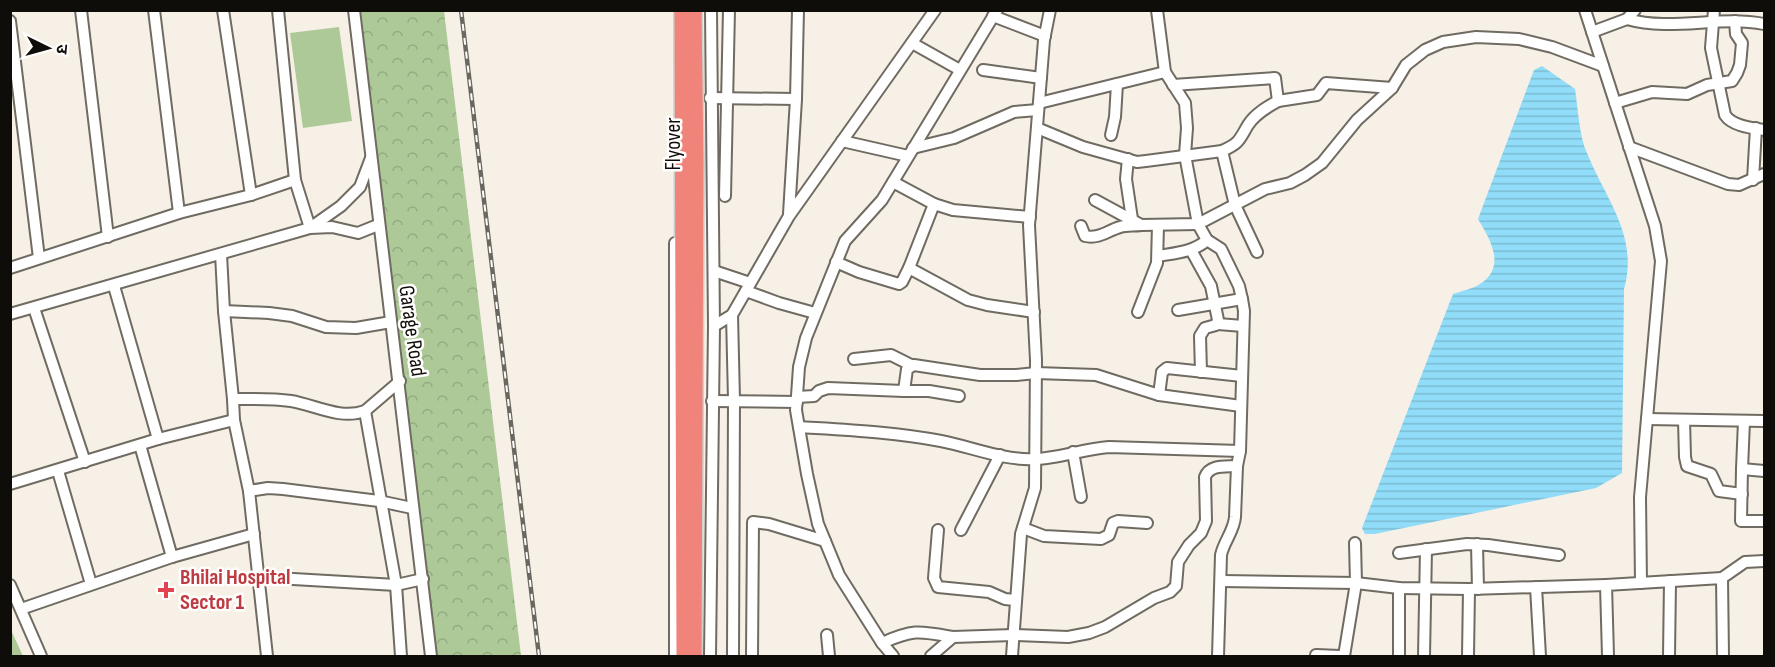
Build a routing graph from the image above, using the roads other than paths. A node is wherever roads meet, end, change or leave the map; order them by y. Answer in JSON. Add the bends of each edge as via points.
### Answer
{"nodes":[{"id":1,"x":81,"y":10,"type":"edge"},
{"id":2,"x":154,"y":10,"type":"edge"},
{"id":3,"x":223,"y":10,"type":"edge"},
{"id":4,"x":278,"y":10,"type":"edge"},
{"id":5,"x":354,"y":10,"type":"edge"},
{"id":6,"x":675,"y":10,"type":"edge"},
{"id":7,"x":682,"y":10,"type":"edge"},
{"id":8,"x":694,"y":10,"type":"edge"},
{"id":9,"x":711,"y":10,"type":"edge"},
{"id":10,"x":729,"y":10,"type":"edge"},
{"id":11,"x":798,"y":10,"type":"edge"},
{"id":12,"x":935,"y":10,"type":"edge"},
{"id":13,"x":1050,"y":10,"type":"edge"},
{"id":14,"x":1157,"y":10,"type":"edge"},
{"id":15,"x":1585,"y":10,"type":"edge"},
{"id":16,"x":1635,"y":10,"type":"edge"},
{"id":17,"x":1714,"y":10,"type":"edge"},
{"id":18,"x":995,"y":13,"type":"edge"},
{"id":19,"x":1627,"y":19,"type":"junction"},
{"id":20,"x":10,"y":21,"type":"edge"},
{"id":21,"x":1735,"y":21,"type":"junction"},
{"id":22,"x":1712,"y":22,"type":"junction"},
{"id":23,"x":1764,"y":24,"type":"edge"},
{"id":24,"x":1592,"y":32,"type":"junction"},
{"id":25,"x":1045,"y":36,"type":"junction"},
{"id":26,"x":912,"y":43,"type":"junction"},
{"id":27,"x":1603,"y":66,"type":"junction"},
{"id":28,"x":960,"y":70,"type":"junction"},
{"id":29,"x":983,"y":70,"type":"dead end"},
{"id":30,"x":1164,"y":72,"type":"junction"},
{"id":31,"x":1041,"y":78,"type":"junction"},
{"id":32,"x":1718,"y":83,"type":"junction"},
{"id":33,"x":1117,"y":84,"type":"junction"},
{"id":34,"x":1173,"y":85,"type":"junction"},
{"id":35,"x":689,"y":86,"type":"junction"},
{"id":36,"x":1392,"y":88,"type":"junction"},
{"id":37,"x":710,"y":98,"type":"junction"},
{"id":38,"x":727,"y":99,"type":"junction"},
{"id":39,"x":796,"y":99,"type":"junction"},
{"id":40,"x":1278,"y":101,"type":"junction"},
{"id":41,"x":1615,"y":103,"type":"junction"},
{"id":42,"x":1039,"y":107,"type":"junction"},
{"id":43,"x":1037,"y":128,"type":"junction"},
{"id":44,"x":1760,"y":129,"type":"edge"},
{"id":45,"x":1111,"y":135,"type":"dead end"},
{"id":46,"x":842,"y":141,"type":"junction"},
{"id":47,"x":1629,"y":147,"type":"junction"},
{"id":48,"x":1222,"y":151,"type":"junction"},
{"id":49,"x":911,"y":152,"type":"junction"},
{"id":50,"x":372,"y":155,"type":"junction"},
{"id":51,"x":1185,"y":155,"type":"junction"},
{"id":52,"x":1128,"y":159,"type":"junction"},
{"id":53,"x":1764,"y":174,"type":"edge"},
{"id":54,"x":295,"y":180,"type":"junction"},
{"id":55,"x":1753,"y":180,"type":"junction"},
{"id":56,"x":893,"y":182,"type":"junction"},
{"id":57,"x":250,"y":195,"type":"junction"},
{"id":58,"x":725,"y":196,"type":"dead end"},
{"id":59,"x":1095,"y":200,"type":"dead end"},
{"id":60,"x":934,"y":204,"type":"junction"},
{"id":61,"x":1235,"y":205,"type":"junction"},
{"id":62,"x":179,"y":213,"type":"junction"},
{"id":63,"x":789,"y":216,"type":"junction"},
{"id":64,"x":1030,"y":217,"type":"junction"},
{"id":65,"x":1136,"y":222,"type":"junction"},
{"id":66,"x":1198,"y":224,"type":"junction"},
{"id":67,"x":378,"y":225,"type":"junction"},
{"id":68,"x":1158,"y":225,"type":"junction"},
{"id":69,"x":1081,"y":226,"type":"dead end"},
{"id":70,"x":310,"y":228,"type":"junction"},
{"id":71,"x":108,"y":237,"type":"junction"},
{"id":72,"x":1207,"y":240,"type":"junction"},
{"id":73,"x":1191,"y":250,"type":"junction"},
{"id":74,"x":1257,"y":252,"type":"dead end"},
{"id":75,"x":221,"y":254,"type":"junction"},
{"id":76,"x":1158,"y":256,"type":"junction"},
{"id":77,"x":39,"y":258,"type":"junction"},
{"id":78,"x":836,"y":262,"type":"junction"},
{"id":79,"x":10,"y":268,"type":"edge"},
{"id":80,"x":909,"y":268,"type":"junction"},
{"id":81,"x":685,"y":271,"type":"junction"},
{"id":82,"x":717,"y":272,"type":"dead end"},
{"id":83,"x":114,"y":286,"type":"junction"},
{"id":84,"x":748,"y":287,"type":"junction"},
{"id":85,"x":1242,"y":299,"type":"junction"},
{"id":86,"x":1216,"y":304,"type":"junction"},
{"id":87,"x":34,"y":308,"type":"junction"},
{"id":88,"x":1178,"y":310,"type":"dead end"},
{"id":89,"x":224,"y":311,"type":"junction"},
{"id":90,"x":1034,"y":312,"type":"junction"},
{"id":91,"x":1138,"y":312,"type":"dead end"},
{"id":92,"x":815,"y":313,"type":"junction"},
{"id":93,"x":10,"y":314,"type":"edge"},
{"id":94,"x":732,"y":315,"type":"junction"},
{"id":95,"x":391,"y":322,"type":"junction"},
{"id":96,"x":1218,"y":324,"type":"junction"},
{"id":97,"x":714,"y":326,"type":"junction"},
{"id":98,"x":1243,"y":326,"type":"junction"},
{"id":99,"x":854,"y":359,"type":"dead end"},
{"id":100,"x":911,"y":366,"type":"junction"},
{"id":101,"x":1201,"y":372,"type":"junction"},
{"id":102,"x":1036,"y":373,"type":"junction"},
{"id":103,"x":1242,"y":376,"type":"junction"},
{"id":104,"x":400,"y":381,"type":"junction"},
{"id":105,"x":904,"y":391,"type":"junction"},
{"id":106,"x":1159,"y":395,"type":"junction"},
{"id":107,"x":959,"y":396,"type":"dead end"},
{"id":108,"x":234,"y":399,"type":"junction"},
{"id":109,"x":734,"y":400,"type":"junction"},
{"id":110,"x":797,"y":400,"type":"junction"},
{"id":111,"x":712,"y":401,"type":"junction"},
{"id":112,"x":1241,"y":406,"type":"junction"},
{"id":113,"x":365,"y":411,"type":"junction"},
{"id":114,"x":234,"y":420,"type":"junction"},
{"id":115,"x":1647,"y":420,"type":"junction"},
{"id":116,"x":1684,"y":420,"type":"junction"},
{"id":117,"x":1744,"y":421,"type":"junction"},
{"id":118,"x":1764,"y":421,"type":"edge"},
{"id":119,"x":799,"y":427,"type":"junction"},
{"id":120,"x":158,"y":440,"type":"junction"},
{"id":121,"x":140,"y":446,"type":"junction"},
{"id":122,"x":1240,"y":451,"type":"junction"},
{"id":123,"x":1073,"y":452,"type":"junction"},
{"id":124,"x":1000,"y":455,"type":"junction"},
{"id":125,"x":1036,"y":459,"type":"junction"},
{"id":126,"x":85,"y":462,"type":"junction"},
{"id":127,"x":1237,"y":466,"type":"junction"},
{"id":128,"x":1742,"y":469,"type":"junction"},
{"id":129,"x":58,"y":471,"type":"junction"},
{"id":130,"x":1764,"y":471,"type":"edge"},
{"id":131,"x":10,"y":484,"type":"edge"},
{"id":132,"x":249,"y":491,"type":"junction"},
{"id":133,"x":1742,"y":494,"type":"junction"},
{"id":134,"x":1081,"y":497,"type":"dead end"},
{"id":135,"x":380,"y":501,"type":"junction"},
{"id":136,"x":412,"y":508,"type":"junction"},
{"id":137,"x":733,"y":517,"type":"junction"},
{"id":138,"x":1764,"y":521,"type":"edge"},
{"id":139,"x":753,"y":522,"type":"junction"},
{"id":140,"x":1147,"y":523,"type":"dead end"},
{"id":141,"x":1023,"y":528,"type":"junction"},
{"id":142,"x":938,"y":530,"type":"dead end"},
{"id":143,"x":961,"y":530,"type":"dead end"},
{"id":144,"x":254,"y":534,"type":"junction"},
{"id":145,"x":825,"y":542,"type":"junction"},
{"id":146,"x":1355,"y":543,"type":"dead end"},
{"id":147,"x":1477,"y":544,"type":"junction"},
{"id":148,"x":1426,"y":549,"type":"junction"},
{"id":149,"x":1399,"y":552,"type":"dead end"},
{"id":150,"x":1559,"y":555,"type":"dead end"},
{"id":151,"x":172,"y":556,"type":"junction"},
{"id":152,"x":1764,"y":561,"type":"edge"},
{"id":153,"x":259,"y":577,"type":"junction"},
{"id":154,"x":1722,"y":578,"type":"junction"},
{"id":155,"x":423,"y":579,"type":"junction"},
{"id":156,"x":1222,"y":581,"type":"junction"},
{"id":157,"x":1670,"y":581,"type":"junction"},
{"id":158,"x":1356,"y":583,"type":"junction"},
{"id":159,"x":1641,"y":583,"type":"junction"},
{"id":160,"x":91,"y":584,"type":"junction"},
{"id":161,"x":10,"y":585,"type":"edge"},
{"id":162,"x":396,"y":585,"type":"junction"},
{"id":163,"x":1606,"y":585,"type":"junction"},
{"id":164,"x":1426,"y":587,"type":"junction"},
{"id":165,"x":1536,"y":587,"type":"junction"},
{"id":166,"x":1399,"y":588,"type":"junction"},
{"id":167,"x":1473,"y":589,"type":"junction"},
{"id":168,"x":1015,"y":600,"type":"junction"},
{"id":169,"x":21,"y":609,"type":"junction"},
{"id":170,"x":827,"y":635,"type":"dead end"},
{"id":171,"x":1013,"y":635,"type":"junction"},
{"id":172,"x":953,"y":637,"type":"junction"},
{"id":173,"x":882,"y":643,"type":"junction"},
{"id":174,"x":1316,"y":655,"type":"dead end"},
{"id":175,"x":891,"y":656,"type":"edge"},
{"id":176,"x":41,"y":657,"type":"edge"},
{"id":177,"x":267,"y":657,"type":"edge"},
{"id":178,"x":400,"y":657,"type":"edge"},
{"id":179,"x":431,"y":657,"type":"edge"},
{"id":180,"x":675,"y":657,"type":"edge"},
{"id":181,"x":684,"y":657,"type":"edge"},
{"id":182,"x":694,"y":657,"type":"edge"},
{"id":183,"x":710,"y":657,"type":"edge"},
{"id":184,"x":733,"y":657,"type":"edge"},
{"id":185,"x":752,"y":657,"type":"edge"},
{"id":186,"x":829,"y":657,"type":"edge"},
{"id":187,"x":931,"y":657,"type":"edge"},
{"id":188,"x":1012,"y":657,"type":"edge"},
{"id":189,"x":1218,"y":657,"type":"edge"},
{"id":190,"x":1342,"y":657,"type":"edge"},
{"id":191,"x":1399,"y":657,"type":"edge"},
{"id":192,"x":1424,"y":657,"type":"edge"},
{"id":193,"x":1468,"y":657,"type":"edge"},
{"id":194,"x":1540,"y":657,"type":"edge"},
{"id":195,"x":1608,"y":657,"type":"edge"},
{"id":196,"x":1669,"y":657,"type":"edge"},
{"id":197,"x":1723,"y":657,"type":"edge"}],
"edges":[{"from":1,"to":71,"type":"street"},
{"from":2,"to":62,"type":"street"},
{"from":3,"to":57,"type":"street"},
{"from":4,"to":54,"type":"street"},
{"from":5,"to":50,"type":"street","name":"Garage Road"},
{"from":6,"to":81,"type":"street"},
{"from":7,"to":35,"type":"highway","name":"Flyover"},
{"from":8,"to":35,"type":"highway","name":"Flyover"},
{"from":9,"to":37,"type":"street"},
{"from":10,"to":38,"type":"street"},
{"from":11,"to":39,"type":"street"},
{"from":12,"to":26,"type":"street"},
{"from":13,"to":25,"type":"street"},
{"from":14,"to":30,"type":"street"},
{"from":15,"to":24,"type":"street"},
{"from":16,"to":19,"type":"street"},
{"from":17,"to":22,"type":"street"},
{"from":18,"to":25,"type":"street"},
{"from":18,"to":28,"type":"street"},
{"from":19,"to":22,"type":"street","via":[[1660,25]]},
{"from":19,"to":24,"type":"street"},
{"from":20,"to":77,"type":"street"},
{"from":21,"to":22,"type":"street"},
{"from":21,"to":23,"type":"street"},
{"from":21,"to":32,"type":"street","via":[[1742,43],[1740,64],[1732,81]]},
{"from":22,"to":32,"type":"street","via":[[1711,48]]},
{"from":24,"to":27,"type":"street"},
{"from":25,"to":31,"type":"street"},
{"from":26,"to":28,"type":"street"},
{"from":26,"to":46,"type":"street"},
{"from":27,"to":36,"type":"street","via":[[1518,39],[1476,37],[1443,42],[1425,50],[1406,65]]},
{"from":27,"to":41,"type":"street"},
{"from":28,"to":49,"type":"street"},
{"from":29,"to":31,"type":"street"},
{"from":30,"to":33,"type":"street"},
{"from":30,"to":34,"type":"street"},
{"from":31,"to":42,"type":"street"},
{"from":32,"to":41,"type":"street","via":[[1687,94],[1652,92]]},
{"from":32,"to":44,"type":"street","via":[[1727,119]]},
{"from":33,"to":42,"type":"street"},
{"from":33,"to":45,"type":"street"},
{"from":34,"to":40,"type":"street","via":[[1275,78]]},
{"from":34,"to":51,"type":"street","via":[[1185,103]]},
{"from":35,"to":81,"type":"highway","name":"Flyover"},
{"from":36,"to":40,"type":"street","via":[[1326,83],[1317,95]]},
{"from":36,"to":61,"type":"street","via":[[1357,120],[1322,163],[1290,183],[1265,189]]},
{"from":37,"to":38,"type":"street"},
{"from":37,"to":97,"type":"street"},
{"from":38,"to":39,"type":"street"},
{"from":38,"to":58,"type":"street"},
{"from":39,"to":63,"type":"street"},
{"from":40,"to":48,"type":"street","via":[[1249,124],[1243,137]]},
{"from":41,"to":47,"type":"street"},
{"from":42,"to":43,"type":"street"},
{"from":42,"to":49,"type":"street","via":[[1014,112]]},
{"from":43,"to":52,"type":"street","via":[[1083,147]]},
{"from":43,"to":64,"type":"street"},
{"from":44,"to":55,"type":"street"},
{"from":46,"to":49,"type":"street"},
{"from":46,"to":63,"type":"street"},
{"from":47,"to":55,"type":"street","via":[[1737,185]]},
{"from":47,"to":115,"type":"street","via":[[1655,226],[1661,261]]},
{"from":48,"to":51,"type":"street"},
{"from":48,"to":61,"type":"street"},
{"from":49,"to":56,"type":"street"},
{"from":50,"to":67,"type":"street","name":"Garage Road"},
{"from":50,"to":70,"type":"street","via":[[360,187]]},
{"from":51,"to":52,"type":"street","via":[[1137,162]]},
{"from":51,"to":66,"type":"street"},
{"from":52,"to":65,"type":"street","via":[[1126,179]]},
{"from":53,"to":55,"type":"street"},
{"from":54,"to":57,"type":"street"},
{"from":54,"to":70,"type":"street"},
{"from":56,"to":60,"type":"street"},
{"from":56,"to":78,"type":"street","via":[[845,241]]},
{"from":57,"to":62,"type":"street"},
{"from":59,"to":65,"type":"street"},
{"from":60,"to":64,"type":"street","via":[[953,210]]},
{"from":60,"to":80,"type":"street"},
{"from":61,"to":66,"type":"street"},
{"from":61,"to":74,"type":"street"},
{"from":62,"to":71,"type":"street"},
{"from":63,"to":84,"type":"street"},
{"from":64,"to":90,"type":"street"},
{"from":65,"to":68,"type":"street"},
{"from":65,"to":69,"type":"street","via":[[1094,237],[1085,236]]},
{"from":66,"to":68,"type":"street"},
{"from":66,"to":72,"type":"street"},
{"from":67,"to":70,"type":"street","via":[[358,233],[332,227]]},
{"from":67,"to":95,"type":"street","name":"Garage Road"},
{"from":68,"to":76,"type":"street"},
{"from":70,"to":75,"type":"street"},
{"from":71,"to":77,"type":"street"},
{"from":72,"to":73,"type":"street"},
{"from":72,"to":85,"type":"street","via":[[1221,249]]},
{"from":73,"to":76,"type":"street"},
{"from":73,"to":86,"type":"street","via":[[1211,286]]},
{"from":75,"to":83,"type":"street"},
{"from":75,"to":89,"type":"street"},
{"from":76,"to":91,"type":"street"},
{"from":77,"to":79,"type":"street"},
{"from":78,"to":80,"type":"street","via":[[899,284]]},
{"from":78,"to":92,"type":"street"},
{"from":80,"to":90,"type":"street","via":[[968,300]]},
{"from":81,"to":180,"type":"street"},
{"from":81,"to":181,"type":"highway"},
{"from":81,"to":182,"type":"highway"},
{"from":82,"to":84,"type":"street"},
{"from":83,"to":87,"type":"street"},
{"from":83,"to":120,"type":"street"},
{"from":84,"to":92,"type":"street","via":[[779,303]]},
{"from":84,"to":94,"type":"street"},
{"from":85,"to":86,"type":"street"},
{"from":85,"to":98,"type":"street"},
{"from":86,"to":88,"type":"street"},
{"from":86,"to":96,"type":"street"},
{"from":87,"to":93,"type":"street"},
{"from":87,"to":126,"type":"street"},
{"from":89,"to":95,"type":"street","via":[[292,316],[326,327],[356,328]]},
{"from":89,"to":108,"type":"street"},
{"from":90,"to":102,"type":"street"},
{"from":92,"to":110,"type":"street","via":[[799,367]]},
{"from":94,"to":97,"type":"street"},
{"from":94,"to":109,"type":"street"},
{"from":95,"to":104,"type":"street","name":"Garage Road"},
{"from":96,"to":98,"type":"street"},
{"from":96,"to":101,"type":"street","via":[[1205,328],[1200,336]]},
{"from":97,"to":111,"type":"street"},
{"from":98,"to":103,"type":"street"},
{"from":99,"to":100,"type":"street","via":[[891,355]]},
{"from":100,"to":102,"type":"street","via":[[980,375]]},
{"from":100,"to":105,"type":"street","via":[[907,369]]},
{"from":101,"to":103,"type":"street"},
{"from":101,"to":106,"type":"street","via":[[1164,369]]},
{"from":102,"to":106,"type":"street","via":[[1096,375]]},
{"from":102,"to":125,"type":"street"},
{"from":103,"to":112,"type":"street"},
{"from":104,"to":113,"type":"street"},
{"from":104,"to":136,"type":"street","name":"Garage Road"},
{"from":105,"to":107,"type":"street"},
{"from":105,"to":110,"type":"street","via":[[828,388]]},
{"from":106,"to":112,"type":"street"},
{"from":108,"to":113,"type":"street","via":[[281,400],[330,412]]},
{"from":108,"to":114,"type":"street"},
{"from":109,"to":110,"type":"street"},
{"from":109,"to":111,"type":"street"},
{"from":109,"to":137,"type":"street"},
{"from":110,"to":119,"type":"street"},
{"from":111,"to":183,"type":"street"},
{"from":112,"to":122,"type":"street"},
{"from":113,"to":135,"type":"street"},
{"from":114,"to":120,"type":"street"},
{"from":114,"to":132,"type":"street"},
{"from":115,"to":116,"type":"street"},
{"from":115,"to":159,"type":"street","via":[[1640,497]]},
{"from":116,"to":117,"type":"street"},
{"from":116,"to":133,"type":"street","via":[[1687,466],[1711,474],[1719,490]]},
{"from":117,"to":118,"type":"street"},
{"from":117,"to":128,"type":"street"},
{"from":119,"to":124,"type":"street","via":[[885,433]]},
{"from":119,"to":145,"type":"street","via":[[811,494]]},
{"from":120,"to":121,"type":"street"},
{"from":121,"to":126,"type":"street"},
{"from":121,"to":151,"type":"street"},
{"from":122,"to":123,"type":"street","via":[[1128,447]]},
{"from":122,"to":127,"type":"street"},
{"from":123,"to":125,"type":"street"},
{"from":123,"to":134,"type":"street"},
{"from":124,"to":125,"type":"street"},
{"from":124,"to":143,"type":"street"},
{"from":125,"to":141,"type":"street","via":[[1035,488]]},
{"from":126,"to":129,"type":"street"},
{"from":127,"to":156,"type":"street","via":[[1234,524],[1222,549]]},
{"from":127,"to":171,"type":"street","via":[[1207,472],[1206,521],[1178,562],[1174,590],[1089,633],[1068,637]]},
{"from":128,"to":130,"type":"street"},
{"from":128,"to":133,"type":"street"},
{"from":129,"to":131,"type":"street"},
{"from":129,"to":160,"type":"street"},
{"from":132,"to":135,"type":"street","via":[[284,489]]},
{"from":132,"to":144,"type":"street"},
{"from":133,"to":138,"type":"street","via":[[1741,521]]},
{"from":135,"to":136,"type":"street"},
{"from":135,"to":162,"type":"street"},
{"from":136,"to":155,"type":"street","name":"Garage Road"},
{"from":137,"to":139,"type":"street"},
{"from":137,"to":184,"type":"street"},
{"from":139,"to":145,"type":"street"},
{"from":139,"to":185,"type":"street"},
{"from":140,"to":141,"type":"street","via":[[1118,521],[1113,523],[1109,535],[1101,539],[1044,536]]},
{"from":141,"to":168,"type":"street"},
{"from":142,"to":168,"type":"street","via":[[934,578],[938,587],[988,592]]},
{"from":144,"to":151,"type":"street"},
{"from":144,"to":153,"type":"street"},
{"from":145,"to":173,"type":"street","via":[[840,575]]},
{"from":146,"to":158,"type":"street"},
{"from":147,"to":148,"type":"street"},
{"from":147,"to":150,"type":"street"},
{"from":147,"to":167,"type":"street"},
{"from":148,"to":149,"type":"street"},
{"from":148,"to":164,"type":"street"},
{"from":151,"to":160,"type":"street"},
{"from":152,"to":154,"type":"street","via":[[1745,562]]},
{"from":153,"to":162,"type":"street"},
{"from":153,"to":177,"type":"street"},
{"from":154,"to":157,"type":"street"},
{"from":154,"to":197,"type":"street"},
{"from":155,"to":162,"type":"street"},
{"from":155,"to":179,"type":"street","name":"Garage Road"},
{"from":156,"to":158,"type":"street"},
{"from":156,"to":189,"type":"street"},
{"from":157,"to":159,"type":"street"},
{"from":157,"to":196,"type":"street"},
{"from":158,"to":166,"type":"street"},
{"from":158,"to":190,"type":"street"},
{"from":159,"to":163,"type":"street"},
{"from":160,"to":169,"type":"street"},
{"from":161,"to":169,"type":"street"},
{"from":162,"to":178,"type":"street"},
{"from":163,"to":165,"type":"street"},
{"from":163,"to":195,"type":"street"},
{"from":164,"to":166,"type":"street"},
{"from":164,"to":167,"type":"street"},
{"from":164,"to":192,"type":"street"},
{"from":165,"to":167,"type":"street"},
{"from":165,"to":194,"type":"street"},
{"from":166,"to":191,"type":"street"},
{"from":167,"to":193,"type":"street"},
{"from":168,"to":171,"type":"street"},
{"from":169,"to":176,"type":"street"},
{"from":170,"to":186,"type":"street"},
{"from":171,"to":172,"type":"street"},
{"from":171,"to":188,"type":"street"},
{"from":172,"to":173,"type":"street","via":[[906,632]]},
{"from":172,"to":187,"type":"street"},
{"from":173,"to":175,"type":"street"},
{"from":174,"to":190,"type":"street"}]}
